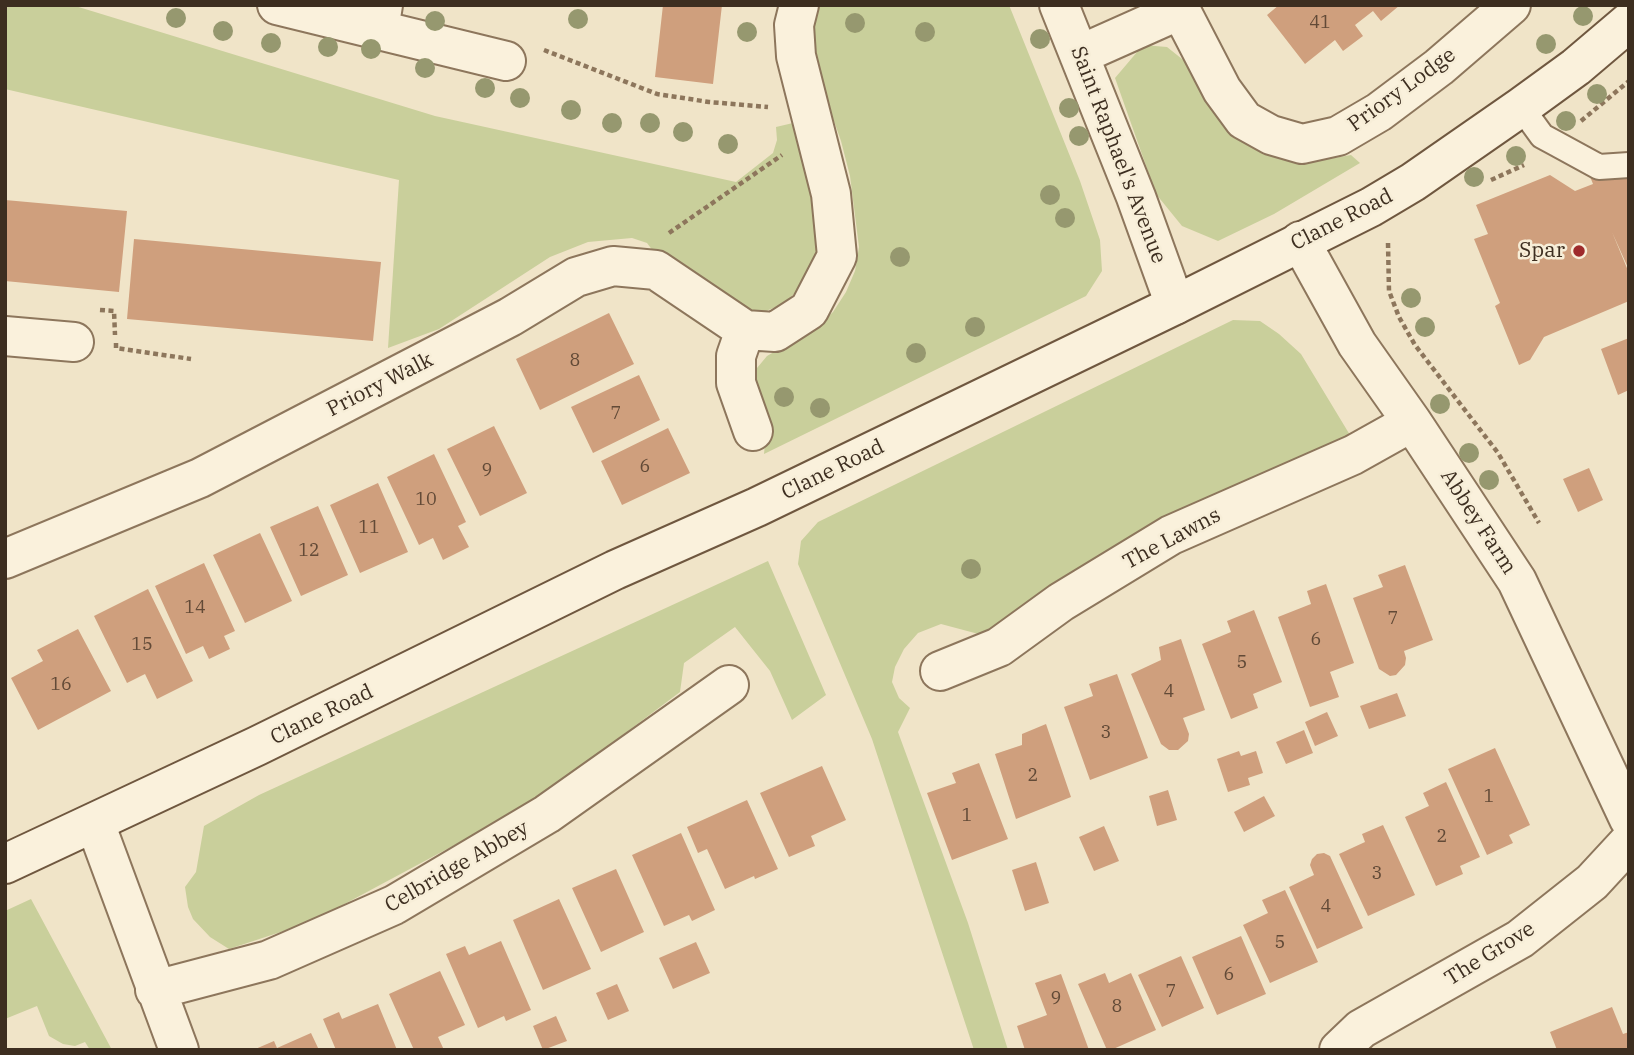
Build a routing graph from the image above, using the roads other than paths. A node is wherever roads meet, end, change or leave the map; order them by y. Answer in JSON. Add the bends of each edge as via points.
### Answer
{"nodes":[{"id":1,"x":277,"y":5,"type":"edge"},
{"id":2,"x":799,"y":5,"type":"edge"},
{"id":3,"x":1059,"y":5,"type":"edge"},
{"id":4,"x":1511,"y":5,"type":"edge"},
{"id":5,"x":1179,"y":7,"type":"edge"},
{"id":6,"x":381,"y":18,"type":"edge"},
{"id":7,"x":1629,"y":22,"type":"edge"},
{"id":8,"x":1079,"y":55,"type":"junction"},
{"id":9,"x":506,"y":61,"type":"road end"},
{"id":10,"x":1521,"y":107,"type":"junction"},
{"id":11,"x":1629,"y":165,"type":"edge"},
{"id":12,"x":1300,"y":241,"type":"junction"},
{"id":13,"x":1175,"y":305,"type":"junction"},
{"id":14,"x":745,"y":330,"type":"junction"},
{"id":15,"x":5,"y":336,"type":"edge"},
{"id":16,"x":75,"y":342,"type":"dead end"},
{"id":17,"x":1412,"y":422,"type":"junction"},
{"id":18,"x":753,"y":431,"type":"dead end"},
{"id":19,"x":5,"y":559,"type":"edge"},
{"id":20,"x":940,"y":671,"type":"dead end"},
{"id":21,"x":729,"y":685,"type":"dead end"},
{"id":22,"x":1629,"y":819,"type":"edge"},
{"id":23,"x":94,"y":823,"type":"junction"},
{"id":24,"x":1629,"y":842,"type":"edge"},
{"id":25,"x":5,"y":864,"type":"edge"},
{"id":26,"x":155,"y":990,"type":"junction"},
{"id":27,"x":179,"y":1050,"type":"edge"},
{"id":28,"x":1339,"y":1050,"type":"edge"}],
"edges":[{"from":1,"to":6,"type":"street"},
{"from":2,"to":14,"type":"street","via":[[794,25],[796,56],[831,194],[838,256],[809,310],[775,332]]},
{"from":3,"to":8,"type":"street","name":"Saint Raphael's Avenue"},
{"from":4,"to":5,"type":"street","name":"Priory Lodge","via":[[1379,112],[1338,136],[1302,144],[1271,135],[1244,120],[1222,90]]},
{"from":5,"to":8,"type":"street","name":"Priory Lodge"},
{"from":6,"to":9,"type":"street"},
{"from":7,"to":10,"type":"street","name":"Clane Road"},
{"from":8,"to":13,"type":"street","name":"Saint Raphael's Avenue"},
{"from":10,"to":11,"type":"lane","via":[[1542,136],[1555,144],[1599,167]]},
{"from":10,"to":12,"type":"street","name":"Clane Road","via":[[1413,182]]},
{"from":12,"to":13,"type":"street","name":"Clane Road"},
{"from":12,"to":17,"type":"street","name":"Abbey Farm","via":[[1357,344]]},
{"from":13,"to":23,"type":"street","name":"Clane Road"},
{"from":14,"to":18,"type":"street","via":[[736,356],[736,383]]},
{"from":14,"to":19,"type":"street","name":"Priory Walk","via":[[656,270],[613,266],[576,277],[510,317],[201,478]]},
{"from":15,"to":16,"type":"street"},
{"from":17,"to":20,"type":"street","name":"The Lawns","via":[[1353,455],[1171,535],[1061,602],[999,647]]},
{"from":17,"to":22,"type":"street","name":"Abbey Farm","via":[[1517,581]]},
{"from":21,"to":26,"type":"street","name":"Celbridge Abbey","via":[[547,814],[394,905],[270,960]]},
{"from":23,"to":25,"type":"street","name":"Clane Road"},
{"from":23,"to":26,"type":"street"},
{"from":24,"to":28,"type":"street","name":"The Grove","via":[[1592,881],[1520,939],[1361,1028]]},
{"from":26,"to":27,"type":"street"}]}
